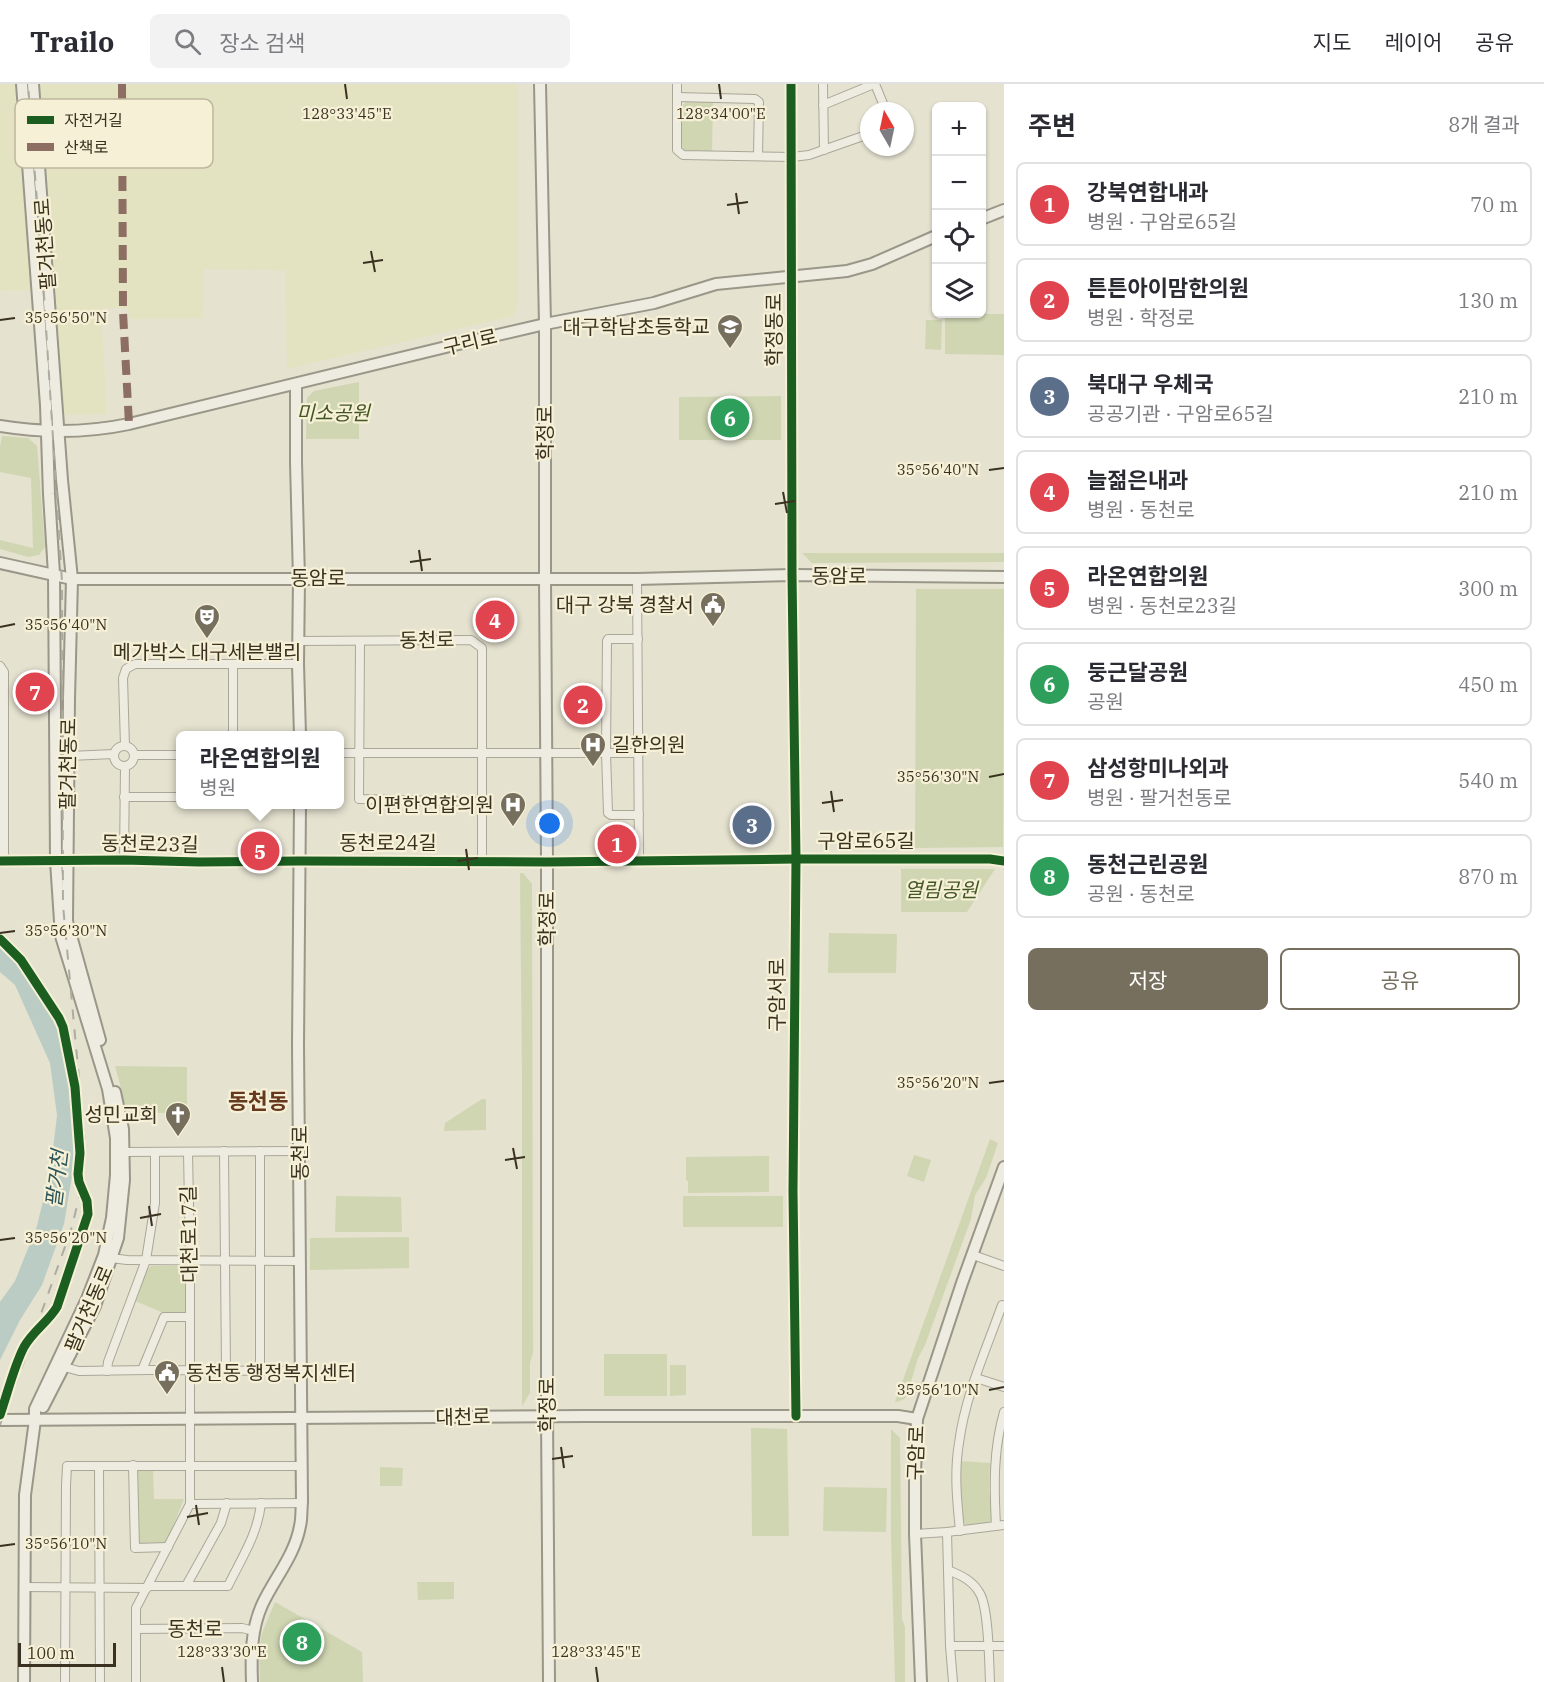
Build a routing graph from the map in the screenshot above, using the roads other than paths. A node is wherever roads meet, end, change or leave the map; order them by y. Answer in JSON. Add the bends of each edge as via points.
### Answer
{"nodes":[{"id":1,"x":22,"y":84,"type":"edge"},
{"id":2,"x":33,"y":84,"type":"edge"},
{"id":3,"x":540,"y":84,"type":"edge"},
{"id":4,"x":677,"y":84,"type":"edge"},
{"id":5,"x":791,"y":84,"type":"edge"},
{"id":6,"x":823,"y":84,"type":"edge"},
{"id":7,"x":874,"y":84,"type":"edge"},
{"id":8,"x":677,"y":97,"type":"junction"},
{"id":9,"x":23,"y":99,"type":"edge"},
{"id":10,"x":34,"y":99,"type":"edge"},
{"id":11,"x":882,"y":102,"type":"edge"},
{"id":12,"x":823,"y":105,"type":"junction"},
{"id":13,"x":860,"y":137,"type":"edge"},
{"id":14,"x":824,"y":150,"type":"junction"},
{"id":15,"x":758,"y":156,"type":"junction"},
{"id":16,"x":792,"y":157,"type":"junction"},
{"id":17,"x":28,"y":168,"type":"edge"},
{"id":18,"x":39,"y":168,"type":"edge"},
{"id":19,"x":1004,"y":210,"type":"edge"},
{"id":20,"x":986,"y":217,"type":"edge"},
{"id":21,"x":932,"y":238,"type":"edge"},
{"id":22,"x":792,"y":278,"type":"junction"},
{"id":23,"x":545,"y":324,"type":"junction"},
{"id":24,"x":296,"y":384,"type":"junction"},
{"id":25,"x":0,"y":426,"type":"edge"},
{"id":26,"x":47,"y":431,"type":"junction"},
{"id":27,"x":59,"y":431,"type":"junction"},
{"id":28,"x":0,"y":563,"type":"edge"},
{"id":29,"x":54,"y":574,"type":"junction"},
{"id":30,"x":792,"y":575,"type":"junction"},
{"id":31,"x":1004,"y":577,"type":"edge"},
{"id":32,"x":72,"y":579,"type":"junction"},
{"id":33,"x":299,"y":579,"type":"junction"},
{"id":34,"x":545,"y":579,"type":"junction"},
{"id":35,"x":637,"y":579,"type":"junction"},
{"id":36,"x":638,"y":639,"type":"junction"},
{"id":37,"x":298,"y":641,"type":"junction"},
{"id":38,"x":360,"y":641,"type":"junction"},
{"id":39,"x":233,"y":664,"type":"junction"},
{"id":40,"x":298,"y":664,"type":"junction"},
{"id":41,"x":0,"y":666,"type":"edge"},
{"id":42,"x":233,"y":731,"type":"edge"},
{"id":43,"x":300,"y":731,"type":"edge"},
{"id":44,"x":124,"y":746,"type":"junction"},
{"id":45,"x":344,"y":753,"type":"edge"},
{"id":46,"x":359,"y":753,"type":"junction"},
{"id":47,"x":606,"y":753,"type":"junction"},
{"id":48,"x":639,"y":753,"type":"junction"},
{"id":49,"x":114,"y":754,"type":"junction"},
{"id":50,"x":482,"y":754,"type":"junction"},
{"id":51,"x":547,"y":754,"type":"junction"},
{"id":52,"x":135,"y":755,"type":"junction"},
{"id":53,"x":176,"y":755,"type":"edge"},
{"id":54,"x":69,"y":756,"type":"junction"},
{"id":55,"x":124,"y":766,"type":"junction"},
{"id":56,"x":2,"y":797,"type":"edge"},
{"id":57,"x":124,"y":797,"type":"junction"},
{"id":58,"x":176,"y":797,"type":"edge"},
{"id":59,"x":482,"y":802,"type":"junction"},
{"id":60,"x":300,"y":809,"type":"edge"},
{"id":61,"x":639,"y":815,"type":"junction"},
{"id":62,"x":795,"y":859,"type":"junction"},
{"id":63,"x":124,"y":860,"type":"junction"},
{"id":64,"x":639,"y":860,"type":"junction"},
{"id":65,"x":62,"y":861,"type":"junction"},
{"id":66,"x":300,"y":861,"type":"junction"},
{"id":67,"x":482,"y":861,"type":"junction"},
{"id":68,"x":1004,"y":861,"type":"edge"},
{"id":69,"x":2,"y":862,"type":"edge"},
{"id":70,"x":547,"y":862,"type":"junction"},
{"id":71,"x":260,"y":1151,"type":"junction"},
{"id":72,"x":300,"y":1151,"type":"junction"},
{"id":73,"x":123,"y":1152,"type":"junction"},
{"id":74,"x":155,"y":1152,"type":"junction"},
{"id":75,"x":188,"y":1152,"type":"junction"},
{"id":76,"x":224,"y":1152,"type":"junction"},
{"id":77,"x":1004,"y":1167,"type":"edge"},
{"id":78,"x":972,"y":1255,"type":"junction"},
{"id":79,"x":111,"y":1258,"type":"junction"},
{"id":80,"x":146,"y":1260,"type":"junction"},
{"id":81,"x":190,"y":1260,"type":"junction"},
{"id":82,"x":224,"y":1260,"type":"junction"},
{"id":83,"x":260,"y":1261,"type":"junction"},
{"id":84,"x":300,"y":1261,"type":"junction"},
{"id":85,"x":1004,"y":1266,"type":"edge"},
{"id":86,"x":1004,"y":1306,"type":"edge"},
{"id":87,"x":190,"y":1317,"type":"junction"},
{"id":88,"x":64,"y":1367,"type":"junction"},
{"id":89,"x":142,"y":1370,"type":"junction"},
{"id":90,"x":190,"y":1370,"type":"junction"},
{"id":91,"x":226,"y":1370,"type":"junction"},
{"id":92,"x":106,"y":1371,"type":"junction"},
{"id":93,"x":260,"y":1371,"type":"junction"},
{"id":94,"x":300,"y":1371,"type":"junction"},
{"id":95,"x":976,"y":1378,"type":"junction"},
{"id":96,"x":1004,"y":1387,"type":"edge"},
{"id":97,"x":1004,"y":1412,"type":"edge"},
{"id":98,"x":547,"y":1416,"type":"junction"},
{"id":99,"x":796,"y":1416,"type":"junction"},
{"id":100,"x":300,"y":1418,"type":"junction"},
{"id":101,"x":190,"y":1419,"type":"junction"},
{"id":102,"x":917,"y":1419,"type":"junction"},
{"id":103,"x":4,"y":1420,"type":"edge"},
{"id":104,"x":35,"y":1420,"type":"junction"},
{"id":105,"x":133,"y":1465,"type":"junction"},
{"id":106,"x":99,"y":1466,"type":"junction"},
{"id":107,"x":190,"y":1466,"type":"junction"},
{"id":108,"x":301,"y":1466,"type":"junction"},
{"id":109,"x":226,"y":1503,"type":"junction"},
{"id":110,"x":261,"y":1503,"type":"junction"},
{"id":111,"x":302,"y":1503,"type":"junction"},
{"id":112,"x":190,"y":1504,"type":"junction"},
{"id":113,"x":1000,"y":1526,"type":"edge"},
{"id":114,"x":960,"y":1531,"type":"junction"},
{"id":115,"x":947,"y":1532,"type":"junction"},
{"id":116,"x":915,"y":1534,"type":"junction"},
{"id":117,"x":168,"y":1547,"type":"junction"},
{"id":118,"x":948,"y":1570,"type":"junction"},
{"id":119,"x":186,"y":1586,"type":"junction"},
{"id":120,"x":24,"y":1587,"type":"junction"},
{"id":121,"x":147,"y":1587,"type":"junction"},
{"id":122,"x":65,"y":1588,"type":"junction"},
{"id":123,"x":99,"y":1588,"type":"junction"},
{"id":124,"x":136,"y":1629,"type":"junction"},
{"id":125,"x":254,"y":1631,"type":"junction"},
{"id":126,"x":950,"y":1646,"type":"junction"},
{"id":127,"x":987,"y":1646,"type":"junction"},
{"id":128,"x":1004,"y":1646,"type":"edge"},
{"id":129,"x":24,"y":1682,"type":"edge"},
{"id":130,"x":65,"y":1682,"type":"edge"},
{"id":131,"x":100,"y":1682,"type":"edge"},
{"id":132,"x":136,"y":1682,"type":"edge"},
{"id":133,"x":252,"y":1682,"type":"edge"},
{"id":134,"x":549,"y":1682,"type":"edge"},
{"id":135,"x":921,"y":1682,"type":"edge"},
{"id":136,"x":953,"y":1682,"type":"edge"},
{"id":137,"x":990,"y":1682,"type":"edge"}],
"edges":[{"from":1,"to":9,"type":"main road","name":"팔거천동로"},
{"from":2,"to":10,"type":"main road","name":"팔거천동로"},
{"from":3,"to":23,"type":"main road","name":"학정로"},
{"from":4,"to":8,"type":"street"},
{"from":5,"to":16,"type":"street","name":"학정동로"},
{"from":6,"to":12,"type":"street"},
{"from":7,"to":11,"type":"street"},
{"from":7,"to":12,"type":"street"},
{"from":8,"to":15,"type":"street","via":[[677,150],[682,155]]},
{"from":8,"to":15,"type":"street","via":[[755,99],[759,102]]},
{"from":12,"to":14,"type":"street"},
{"from":13,"to":14,"type":"street"},
{"from":14,"to":16,"type":"street"},
{"from":15,"to":16,"type":"street"},
{"from":16,"to":22,"type":"street","name":"학정동로"},
{"from":17,"to":26,"type":"main road","name":"팔거천동로"},
{"from":18,"to":27,"type":"main road","name":"팔거천동로"},
{"from":19,"to":20,"type":"main road"},
{"from":21,"to":22,"type":"main road","name":"구리로","via":[[872,264]]},
{"from":22,"to":23,"type":"main road","name":"구리로","via":[[716,284],[654,303]]},
{"from":22,"to":30,"type":"street","name":"학정동로"},
{"from":23,"to":24,"type":"main road","name":"구리로"},
{"from":23,"to":34,"type":"main road","name":"학정로"},
{"from":24,"to":27,"type":"main road","name":"구리로","via":[[105,429]]},
{"from":24,"to":33,"type":"main road"},
{"from":25,"to":26,"type":"main road","name":"구리로"},
{"from":26,"to":27,"type":"main road","name":"구리로"},
{"from":26,"to":29,"type":"main road","name":"팔거천동로"},
{"from":27,"to":32,"type":"main road","name":"팔거천동로"},
{"from":28,"to":29,"type":"main road","name":"동암로"},
{"from":29,"to":32,"type":"main road","name":"동암로"},
{"from":29,"to":65,"type":"main road","name":"팔거천동로"},
{"from":30,"to":31,"type":"main road","name":"동암로"},
{"from":30,"to":35,"type":"main road","name":"동암로"},
{"from":30,"to":62,"type":"street","name":"구암서로"},
{"from":32,"to":33,"type":"main road","name":"동암로"},
{"from":32,"to":54,"type":"main road","name":"팔거천동로"},
{"from":33,"to":34,"type":"main road","name":"동암로"},
{"from":33,"to":37,"type":"main road"},
{"from":34,"to":35,"type":"main road","name":"동암로"},
{"from":34,"to":51,"type":"main road","name":"학정로"},
{"from":35,"to":36,"type":"street"},
{"from":36,"to":47,"type":"street","via":[[607,641]]},
{"from":36,"to":48,"type":"street"},
{"from":37,"to":38,"type":"street","name":"동천로"},
{"from":37,"to":40,"type":"main road"},
{"from":38,"to":46,"type":"street"},
{"from":38,"to":50,"type":"street","name":"동천로","via":[[477,643],[482,648]]},
{"from":39,"to":40,"type":"street"},
{"from":39,"to":42,"type":"street"},
{"from":39,"to":44,"type":"street","via":[[135,664],[126,669]]},
{"from":40,"to":43,"type":"main road"},
{"from":41,"to":56,"type":"street","name":"동천로23길","via":[[4,672]]},
{"from":44,"to":49,"type":"street"},
{"from":44,"to":52,"type":"street","via":[[132,748]]},
{"from":45,"to":46,"type":"street"},
{"from":46,"to":50,"type":"street"},
{"from":46,"to":59,"type":"street","via":[[359,799]]},
{"from":47,"to":48,"type":"street"},
{"from":47,"to":51,"type":"street"},
{"from":47,"to":61,"type":"street","via":[[608,813]]},
{"from":48,"to":61,"type":"street"},
{"from":49,"to":54,"type":"street"},
{"from":49,"to":55,"type":"street","via":[[117,763]]},
{"from":50,"to":51,"type":"street"},
{"from":50,"to":59,"type":"street"},
{"from":51,"to":70,"type":"main road","name":"학정로"},
{"from":52,"to":53,"type":"street"},
{"from":52,"to":55,"type":"street","via":[[133,762]]},
{"from":54,"to":65,"type":"main road","name":"팔거천동로"},
{"from":55,"to":57,"type":"street","name":"동천로23길"},
{"from":56,"to":69,"type":"street","name":"동천로23길"},
{"from":57,"to":58,"type":"street"},
{"from":57,"to":63,"type":"street","name":"동천로23길"},
{"from":59,"to":67,"type":"street"},
{"from":60,"to":66,"type":"main road","name":"동천로"},
{"from":61,"to":64,"type":"street"},
{"from":62,"to":64,"type":"street","name":"구암로65길"},
{"from":62,"to":68,"type":"street","name":"구암로65길"},
{"from":62,"to":99,"type":"street","name":"구암서로"},
{"from":63,"to":65,"type":"street","name":"동천로23길"},
{"from":63,"to":66,"type":"street","name":"동천로23길"},
{"from":64,"to":70,"type":"street","name":"구암로65길"},
{"from":65,"to":69,"type":"street","name":"동천로23길"},
{"from":65,"to":73,"type":"main road","name":"팔거천동로","via":[[67,921],[113,1080],[123,1129]]},
{"from":65,"to":104,"type":"main road","name":"팔거천동로","via":[[61,936],[108,1089],[116,1138],[116,1175],[104,1255],[35,1409]]},
{"from":66,"to":67,"type":"street","name":"동천로24길"},
{"from":66,"to":72,"type":"main road","name":"동천로"},
{"from":67,"to":70,"type":"street","name":"동천로24길"},
{"from":70,"to":98,"type":"main road","name":"학정로"},
{"from":71,"to":72,"type":"street"},
{"from":71,"to":76,"type":"street"},
{"from":71,"to":83,"type":"street"},
{"from":72,"to":84,"type":"main road","name":"동천로"},
{"from":73,"to":74,"type":"street"},
{"from":73,"to":79,"type":"main road","name":"팔거천동로","via":[[118,1238]]},
{"from":74,"to":75,"type":"street"},
{"from":74,"to":80,"type":"street","via":[[155,1203]]},
{"from":75,"to":76,"type":"street"},
{"from":75,"to":81,"type":"street","name":"대천로17길"},
{"from":76,"to":82,"type":"street"},
{"from":77,"to":78,"type":"main road","name":"구암로"},
{"from":78,"to":85,"type":"street"},
{"from":78,"to":102,"type":"main road","name":"구암로"},
{"from":79,"to":80,"type":"street"},
{"from":79,"to":88,"type":"main road","name":"팔거천동로","via":[[94,1306]]},
{"from":80,"to":81,"type":"street"},
{"from":80,"to":92,"type":"street"},
{"from":81,"to":82,"type":"street"},
{"from":81,"to":87,"type":"street","name":"대천로17길"},
{"from":82,"to":83,"type":"street"},
{"from":82,"to":91,"type":"street"},
{"from":83,"to":84,"type":"street"},
{"from":83,"to":93,"type":"street"},
{"from":84,"to":94,"type":"main road","name":"동천로"},
{"from":86,"to":95,"type":"street"},
{"from":87,"to":89,"type":"street","via":[[164,1317]]},
{"from":87,"to":90,"type":"street","name":"대천로17길"},
{"from":88,"to":92,"type":"street"},
{"from":88,"to":104,"type":"main road","name":"팔거천동로"},
{"from":89,"to":90,"type":"street"},
{"from":89,"to":92,"type":"street"},
{"from":90,"to":91,"type":"street"},
{"from":90,"to":101,"type":"street","name":"대천로17길"},
{"from":91,"to":93,"type":"street"},
{"from":93,"to":94,"type":"street"},
{"from":94,"to":100,"type":"main road","name":"동천로"},
{"from":95,"to":96,"type":"street"},
{"from":95,"to":114,"type":"street","via":[[956,1462]]},
{"from":97,"to":113,"type":"street","via":[[994,1462]]},
{"from":98,"to":99,"type":"main road","name":"대천로"},
{"from":98,"to":100,"type":"main road","name":"대천로"},
{"from":98,"to":134,"type":"main road","name":"학정로"},
{"from":99,"to":102,"type":"main road","name":"대천로"},
{"from":100,"to":101,"type":"main road","name":"대천로"},
{"from":100,"to":108,"type":"main road","name":"동천로"},
{"from":101,"to":104,"type":"main road","name":"대천로"},
{"from":101,"to":107,"type":"street","name":"대천로17길"},
{"from":102,"to":116,"type":"main road","name":"구암로"},
{"from":103,"to":104,"type":"main road","name":"대천로"},
{"from":104,"to":120,"type":"main road","name":"팔거천동로","via":[[25,1495]]},
{"from":105,"to":106,"type":"street"},
{"from":105,"to":107,"type":"street"},
{"from":105,"to":117,"type":"street","via":[[135,1548]]},
{"from":106,"to":122,"type":"street","via":[[67,1466]]},
{"from":106,"to":123,"type":"street"},
{"from":107,"to":108,"type":"street"},
{"from":107,"to":112,"type":"street","name":"대천로17길"},
{"from":108,"to":111,"type":"main road","name":"동천로"},
{"from":109,"to":110,"type":"street"},
{"from":109,"to":112,"type":"street"},
{"from":109,"to":119,"type":"street","via":[[220,1523]]},
{"from":110,"to":111,"type":"street"},
{"from":110,"to":119,"type":"street","via":[[255,1532],[228,1586]]},
{"from":111,"to":125,"type":"main road","name":"동천로","via":[[296,1540],[262,1605]]},
{"from":112,"to":117,"type":"street"},
{"from":113,"to":114,"type":"street"},
{"from":114,"to":115,"type":"street"},
{"from":115,"to":116,"type":"street"},
{"from":115,"to":118,"type":"street"},
{"from":116,"to":135,"type":"main road","name":"구암로"},
{"from":117,"to":121,"type":"street"},
{"from":118,"to":126,"type":"street"},
{"from":118,"to":127,"type":"street","via":[[968,1579],[980,1592],[985,1606]]},
{"from":119,"to":121,"type":"street"},
{"from":120,"to":122,"type":"street"},
{"from":120,"to":129,"type":"main road","name":"팔거천동로"},
{"from":121,"to":123,"type":"street"},
{"from":121,"to":124,"type":"street","via":[[136,1608]]},
{"from":122,"to":123,"type":"street"},
{"from":122,"to":130,"type":"street"},
{"from":123,"to":131,"type":"street"},
{"from":124,"to":125,"type":"street","name":"동천로"},
{"from":124,"to":132,"type":"street"},
{"from":125,"to":133,"type":"main road","name":"동천로"},
{"from":126,"to":127,"type":"street"},
{"from":126,"to":136,"type":"street"},
{"from":127,"to":128,"type":"street"},
{"from":127,"to":137,"type":"street"}]}
